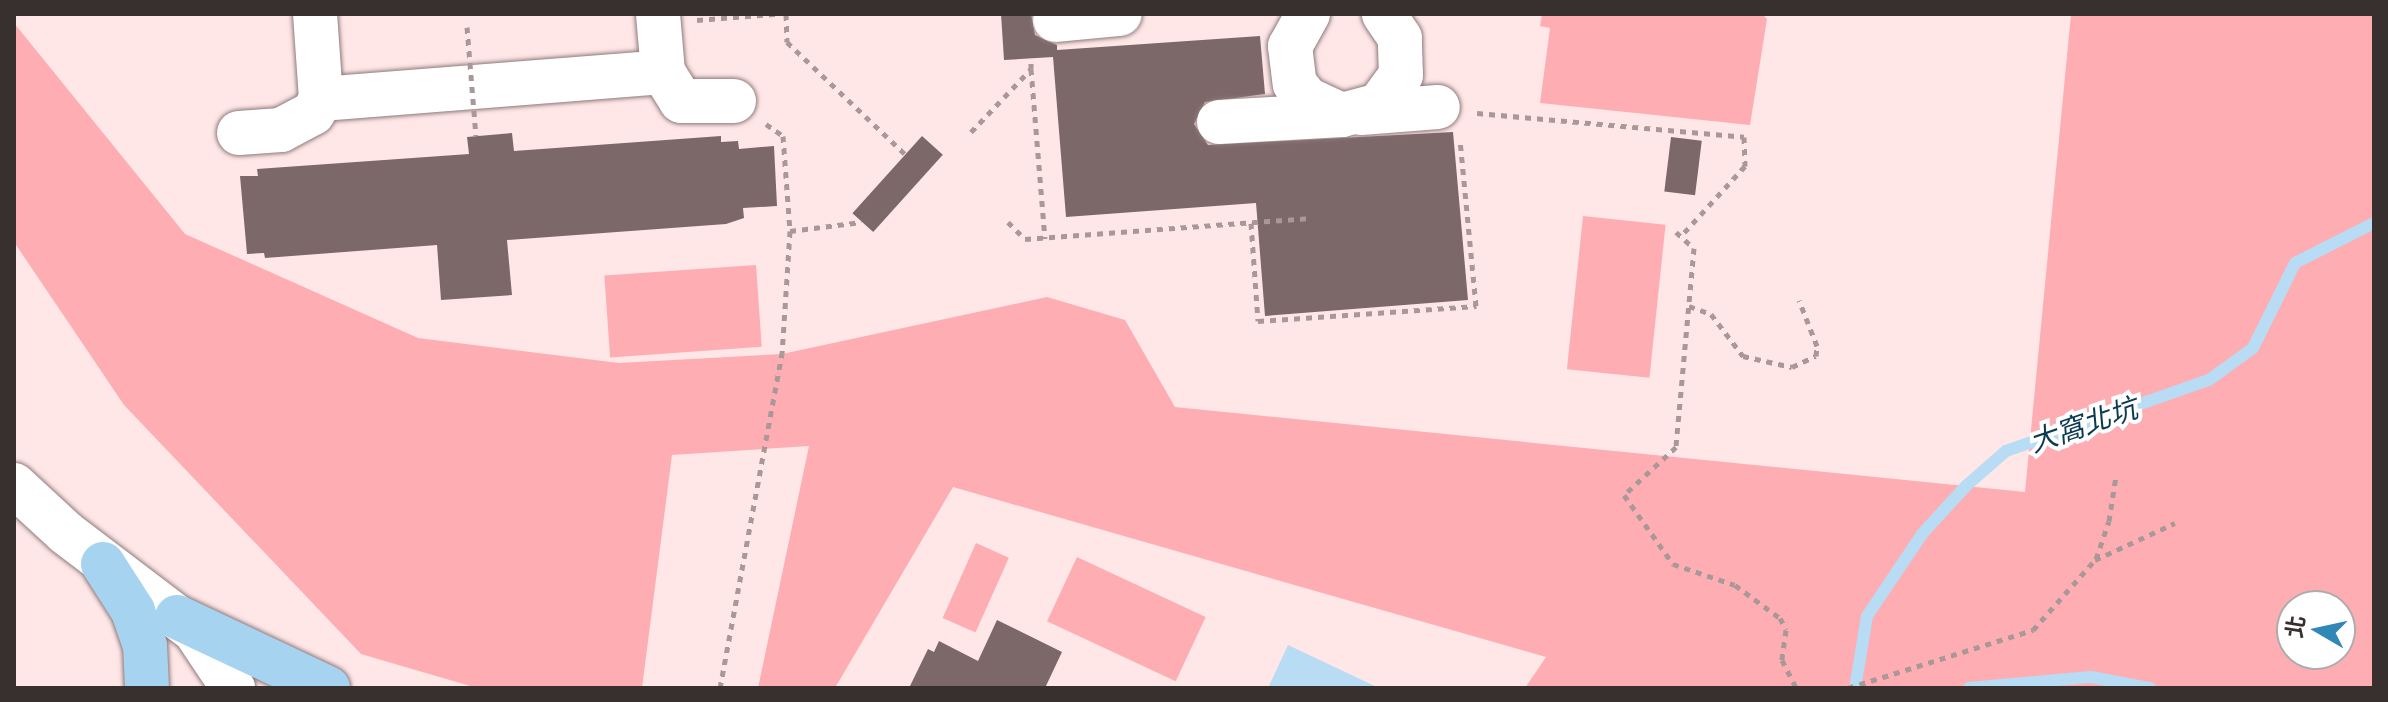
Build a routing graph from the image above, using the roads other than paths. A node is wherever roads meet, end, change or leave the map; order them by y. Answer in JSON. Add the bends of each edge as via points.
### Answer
{"nodes":[{"id":1,"x":315,"y":14,"type":"edge"},
{"id":2,"x":658,"y":14,"type":"edge"},
{"id":3,"x":1120,"y":14,"type":"edge"},
{"id":4,"x":1308,"y":14,"type":"edge"},
{"id":5,"x":1384,"y":14,"type":"edge"},
{"id":6,"x":1055,"y":20,"type":"dead end"},
{"id":7,"x":663,"y":72,"type":"junction"},
{"id":8,"x":321,"y":99,"type":"junction"},
{"id":9,"x":734,"y":101,"type":"road end"},
{"id":10,"x":1352,"y":114,"type":"junction"},
{"id":11,"x":1457,"y":115,"type":"road end"},
{"id":12,"x":1219,"y":122,"type":"dead end"},
{"id":13,"x":239,"y":133,"type":"dead end"},
{"id":14,"x":14,"y":485,"type":"edge"},
{"id":15,"x":103,"y":564,"type":"junction"},
{"id":16,"x":177,"y":617,"type":"junction"},
{"id":17,"x":147,"y":688,"type":"edge"},
{"id":18,"x":233,"y":688,"type":"edge"},
{"id":19,"x":328,"y":688,"type":"edge"}],
"edges":[{"from":1,"to":8,"type":"street"},
{"from":2,"to":7,"type":"street"},
{"from":3,"to":6,"type":"street"},
{"from":4,"to":10,"type":"street","via":[[1290,46],[1295,84],[1307,99]]},
{"from":5,"to":10,"type":"street","via":[[1400,38],[1401,75],[1379,105]]},
{"from":7,"to":8,"type":"street"},
{"from":7,"to":9,"type":"street","via":[[681,101]]},
{"from":8,"to":13,"type":"street","via":[[301,123]]},
{"from":10,"to":11,"type":"street"},
{"from":10,"to":12,"type":"street"},
{"from":14,"to":15,"type":"street"},
{"from":15,"to":16,"type":"street"},
{"from":15,"to":17,"type":"main road","via":[[133,611],[145,645]]},
{"from":16,"to":18,"type":"street","via":[[211,651]]},
{"from":16,"to":19,"type":"main road"}]}
